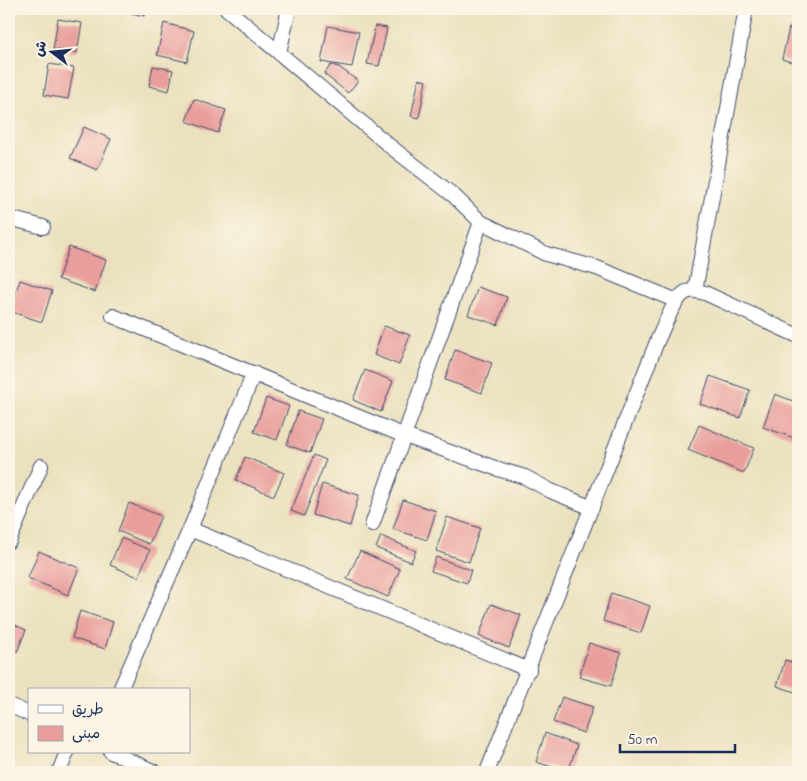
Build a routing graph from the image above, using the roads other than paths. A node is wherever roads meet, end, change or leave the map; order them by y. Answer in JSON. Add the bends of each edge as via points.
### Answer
{"nodes":[{"id":1,"x":227,"y":9,"type":"edge"},
{"id":2,"x":289,"y":9,"type":"edge"},
{"id":3,"x":746,"y":9,"type":"edge"},
{"id":4,"x":279,"y":53,"type":"junction"},
{"id":5,"x":9,"y":218,"type":"edge"},
{"id":6,"x":481,"y":222,"type":"junction"},
{"id":7,"x":42,"y":227,"type":"dead end"},
{"id":8,"x":695,"y":291,"type":"junction"},
{"id":9,"x":677,"y":301,"type":"junction"},
{"id":10,"x":113,"y":316,"type":"dead end"},
{"id":11,"x":798,"y":336,"type":"edge"},
{"id":12,"x":254,"y":373,"type":"junction"},
{"id":13,"x":405,"y":436,"type":"junction"},
{"id":14,"x":41,"y":466,"type":"dead end"},
{"id":15,"x":592,"y":508,"type":"junction"},
{"id":16,"x":372,"y":525,"type":"dead end"},
{"id":17,"x":190,"y":529,"type":"junction"},
{"id":18,"x":9,"y":541,"type":"edge"},
{"id":19,"x":528,"y":670,"type":"junction"},
{"id":20,"x":121,"y":688,"type":"edge"},
{"id":21,"x":9,"y":705,"type":"edge"},
{"id":22,"x":28,"y":714,"type":"edge"},
{"id":23,"x":66,"y":754,"type":"edge"},
{"id":24,"x":115,"y":754,"type":"edge"},
{"id":25,"x":59,"y":772,"type":"edge"},
{"id":26,"x":155,"y":772,"type":"edge"},
{"id":27,"x":487,"y":772,"type":"edge"}],
"edges":[{"from":1,"to":4,"type":"street"},
{"from":2,"to":4,"type":"street"},
{"from":3,"to":8,"type":"street"},
{"from":4,"to":6,"type":"street","via":[[453,195]]},
{"from":5,"to":7,"type":"street"},
{"from":6,"to":9,"type":"street","via":[[546,254],[598,268]]},
{"from":6,"to":13,"type":"street"},
{"from":8,"to":9,"type":"street","via":[[687,292]]},
{"from":8,"to":11,"type":"street","via":[[714,296]]},
{"from":9,"to":15,"type":"street","via":[[658,339]]},
{"from":10,"to":12,"type":"street"},
{"from":12,"to":13,"type":"street"},
{"from":12,"to":17,"type":"street"},
{"from":13,"to":15,"type":"street","via":[[524,477]]},
{"from":13,"to":16,"type":"street"},
{"from":14,"to":18,"type":"street"},
{"from":15,"to":19,"type":"street"},
{"from":17,"to":19,"type":"street"},
{"from":17,"to":20,"type":"street"},
{"from":19,"to":27,"type":"street"},
{"from":21,"to":22,"type":"street"},
{"from":23,"to":25,"type":"street"},
{"from":24,"to":26,"type":"street"}]}
